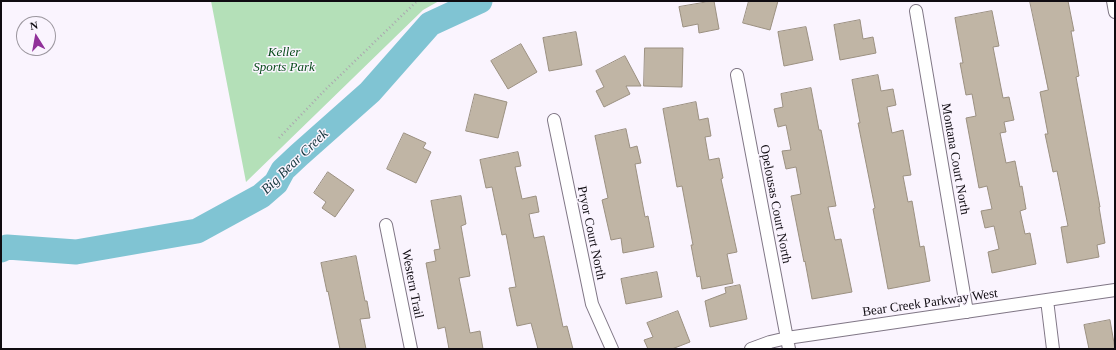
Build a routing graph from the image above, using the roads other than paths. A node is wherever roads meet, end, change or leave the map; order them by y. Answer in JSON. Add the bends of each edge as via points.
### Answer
{"nodes":[{"id":1,"x":1113,"y":1,"type":"edge"},
{"id":2,"x":916,"y":11,"type":"dead end"},
{"id":3,"x":1115,"y":12,"type":"edge"},
{"id":4,"x":737,"y":75,"type":"dead end"},
{"id":5,"x":554,"y":120,"type":"dead end"},
{"id":6,"x":386,"y":225,"type":"dead end"},
{"id":7,"x":1115,"y":290,"type":"edge"},
{"id":8,"x":1047,"y":300,"type":"junction"},
{"id":9,"x":967,"y":312,"type":"junction"},
{"id":10,"x":788,"y":344,"type":"edge"},
{"id":11,"x":411,"y":349,"type":"edge"},
{"id":12,"x":612,"y":349,"type":"edge"},
{"id":13,"x":751,"y":349,"type":"edge"},
{"id":14,"x":1053,"y":349,"type":"edge"}],
"edges":[{"from":1,"to":3,"type":"street"},
{"from":2,"to":9,"type":"street","name":"Montana Court North"},
{"from":4,"to":10,"type":"street","name":"Opelousas Court North"},
{"from":5,"to":12,"type":"street","name":"Pryor Court North","via":[[592,304]]},
{"from":6,"to":11,"type":"street","name":"Western Trail"},
{"from":7,"to":8,"type":"street","name":"Bear Creek Parkway West"},
{"from":8,"to":9,"type":"street","name":"Bear Creek Parkway West"},
{"from":8,"to":14,"type":"street"},
{"from":9,"to":10,"type":"street","name":"Bear Creek Parkway West"},
{"from":10,"to":13,"type":"street","name":"Bear Creek Parkway West","via":[[770,342]]}]}
